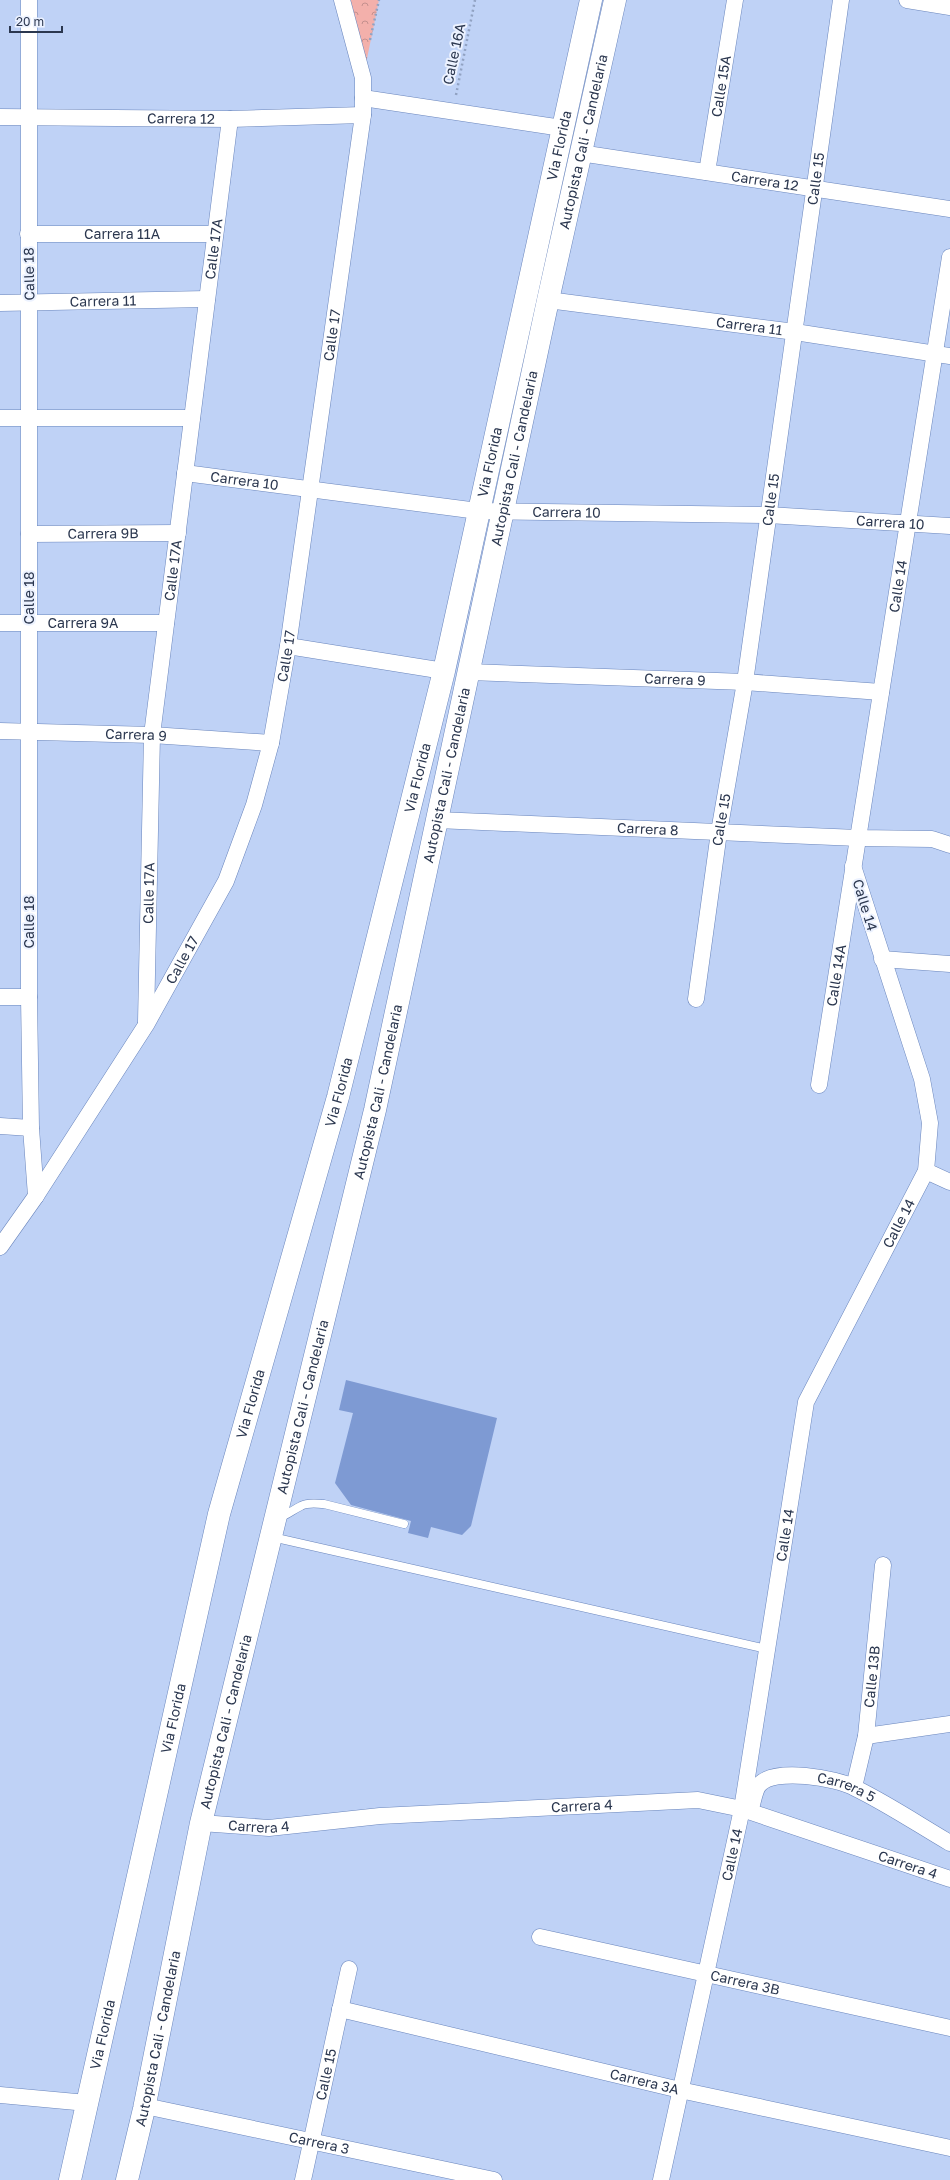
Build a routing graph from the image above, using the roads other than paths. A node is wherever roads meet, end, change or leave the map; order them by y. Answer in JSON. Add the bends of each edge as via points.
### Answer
{"nodes":[{"id":1,"x":30,"y":0,"type":"edge"},
{"id":2,"x":342,"y":0,"type":"edge"},
{"id":3,"x":591,"y":0,"type":"edge"},
{"id":4,"x":616,"y":0,"type":"edge"},
{"id":5,"x":735,"y":0,"type":"edge"},
{"id":6,"x":841,"y":0,"type":"edge"},
{"id":7,"x":907,"y":0,"type":"edge"},
{"id":8,"x":950,"y":7,"type":"edge"},
{"id":9,"x":364,"y":98,"type":"junction"},
{"id":10,"x":363,"y":115,"type":"junction"},
{"id":11,"x":0,"y":117,"type":"edge"},
{"id":12,"x":29,"y":117,"type":"junction"},
{"id":13,"x":230,"y":119,"type":"junction"},
{"id":14,"x":562,"y":128,"type":"junction"},
{"id":15,"x":580,"y":153,"type":"junction"},
{"id":16,"x":706,"y":172,"type":"junction"},
{"id":17,"x":815,"y":189,"type":"junction"},
{"id":18,"x":950,"y":209,"type":"edge"},
{"id":19,"x":28,"y":234,"type":"junction"},
{"id":20,"x":215,"y":234,"type":"junction"},
{"id":21,"x":950,"y":257,"type":"edge"},
{"id":22,"x":207,"y":299,"type":"junction"},
{"id":23,"x":548,"y":300,"type":"junction"},
{"id":24,"x":0,"y":303,"type":"edge"},
{"id":25,"x":30,"y":303,"type":"junction"},
{"id":26,"x":795,"y":332,"type":"junction"},
{"id":27,"x":942,"y":355,"type":"edge"},
{"id":28,"x":0,"y":418,"type":"edge"},
{"id":29,"x":31,"y":418,"type":"junction"},
{"id":30,"x":192,"y":418,"type":"junction"},
{"id":31,"x":185,"y":473,"type":"junction"},
{"id":32,"x":310,"y":488,"type":"junction"},
{"id":33,"x":478,"y":510,"type":"junction"},
{"id":34,"x":502,"y":511,"type":"junction"},
{"id":35,"x":768,"y":515,"type":"junction"},
{"id":36,"x":908,"y":525,"type":"junction"},
{"id":37,"x":950,"y":526,"type":"edge"},
{"id":38,"x":178,"y":533,"type":"junction"},
{"id":39,"x":29,"y":534,"type":"junction"},
{"id":40,"x":0,"y":623,"type":"edge"},
{"id":41,"x":29,"y":623,"type":"junction"},
{"id":42,"x":166,"y":624,"type":"junction"},
{"id":43,"x":288,"y":646,"type":"junction"},
{"id":44,"x":444,"y":671,"type":"junction"},
{"id":45,"x":469,"y":672,"type":"junction"},
{"id":46,"x":744,"y":682,"type":"junction"},
{"id":47,"x":881,"y":692,"type":"junction"},
{"id":48,"x":0,"y":731,"type":"edge"},
{"id":49,"x":29,"y":732,"type":"junction"},
{"id":50,"x":152,"y":735,"type":"junction"},
{"id":51,"x":271,"y":743,"type":"junction"},
{"id":52,"x":437,"y":820,"type":"junction"},
{"id":53,"x":720,"y":832,"type":"junction"},
{"id":54,"x":858,"y":838,"type":"junction"},
{"id":55,"x":950,"y":845,"type":"edge"},
{"id":56,"x":853,"y":866,"type":"junction"},
{"id":57,"x":882,"y":959,"type":"junction"},
{"id":58,"x":950,"y":964,"type":"edge"},
{"id":59,"x":0,"y":996,"type":"edge"},
{"id":60,"x":30,"y":997,"type":"junction"},
{"id":61,"x":696,"y":999,"type":"dead end"},
{"id":62,"x":146,"y":1025,"type":"junction"},
{"id":63,"x":818,"y":1085,"type":"dead end"},
{"id":64,"x":0,"y":1126,"type":"edge"},
{"id":65,"x":32,"y":1128,"type":"junction"},
{"id":66,"x":926,"y":1172,"type":"junction"},
{"id":67,"x":950,"y":1182,"type":"edge"},
{"id":68,"x":36,"y":1196,"type":"junction"},
{"id":69,"x":0,"y":1247,"type":"edge"},
{"id":70,"x":404,"y":1524,"type":"dead end"},
{"id":71,"x":274,"y":1527,"type":"junction"},
{"id":72,"x":883,"y":1565,"type":"dead end"},
{"id":73,"x":767,"y":1649,"type":"junction"},
{"id":74,"x":950,"y":1724,"type":"edge"},
{"id":75,"x":866,"y":1736,"type":"junction"},
{"id":76,"x":854,"y":1787,"type":"junction"},
{"id":77,"x":746,"y":1810,"type":"junction"},
{"id":78,"x":202,"y":1823,"type":"junction"},
{"id":79,"x":950,"y":1843,"type":"edge"},
{"id":80,"x":950,"y":1879,"type":"edge"},
{"id":81,"x":540,"y":1937,"type":"dead end"},
{"id":82,"x":349,"y":1969,"type":"dead end"},
{"id":83,"x":706,"y":1973,"type":"junction"},
{"id":84,"x":340,"y":2009,"type":"junction"},
{"id":85,"x":950,"y":2028,"type":"edge"},
{"id":86,"x":680,"y":2090,"type":"junction"},
{"id":87,"x":0,"y":2095,"type":"edge"},
{"id":88,"x":87,"y":2103,"type":"junction"},
{"id":89,"x":145,"y":2106,"type":"junction"},
{"id":90,"x":310,"y":2142,"type":"junction"},
{"id":91,"x":950,"y":2148,"type":"edge"},
{"id":92,"x":70,"y":2180,"type":"edge"},
{"id":93,"x":127,"y":2180,"type":"edge"},
{"id":94,"x":303,"y":2180,"type":"edge"},
{"id":95,"x":494,"y":2180,"type":"edge"},
{"id":96,"x":661,"y":2180,"type":"edge"}],
"edges":[{"from":1,"to":12,"type":"street","name":"Calle 18"},
{"from":2,"to":9,"type":"street","name":"Calle 17","via":[[363,78]]},
{"from":3,"to":14,"type":"main road","name":"Via Florida"},
{"from":4,"to":15,"type":"main road","name":"Autopista Cali - Candelaria"},
{"from":5,"to":16,"type":"street","name":"Calle 15A"},
{"from":6,"to":17,"type":"street","name":"Calle 15"},
{"from":7,"to":8,"type":"street"},
{"from":9,"to":10,"type":"street","name":"Calle 17"},
{"from":9,"to":14,"type":"street"},
{"from":10,"to":13,"type":"street","name":"Carrera 12"},
{"from":10,"to":32,"type":"street","name":"Calle 17"},
{"from":11,"to":12,"type":"street","name":"Carrera 12"},
{"from":12,"to":13,"type":"street","name":"Carrera 12"},
{"from":12,"to":19,"type":"street","name":"Calle 18"},
{"from":13,"to":20,"type":"street","name":"Calle 17A"},
{"from":14,"to":33,"type":"main road","name":"Via Florida"},
{"from":15,"to":16,"type":"street","name":"Carrera 12"},
{"from":15,"to":23,"type":"main road","name":"Autopista Cali - Candelaria"},
{"from":16,"to":17,"type":"street","name":"Carrera 12"},
{"from":17,"to":18,"type":"street","name":"Carrera 12"},
{"from":17,"to":26,"type":"street","name":"Calle 15"},
{"from":19,"to":20,"type":"street","name":"Carrera 11A"},
{"from":19,"to":25,"type":"street","name":"Calle 18"},
{"from":20,"to":22,"type":"street","name":"Calle 17A"},
{"from":21,"to":27,"type":"street","name":"Calle 14"},
{"from":22,"to":25,"type":"street","name":"Carrera 11"},
{"from":22,"to":30,"type":"street","name":"Calle 17A"},
{"from":23,"to":26,"type":"street","name":"Carrera 11"},
{"from":23,"to":34,"type":"main road","name":"Autopista Cali - Candelaria"},
{"from":24,"to":25,"type":"street","name":"Carrera 11"},
{"from":25,"to":29,"type":"street","name":"Calle 18"},
{"from":26,"to":27,"type":"street","name":"Carrera 11"},
{"from":26,"to":35,"type":"street","name":"Calle 15"},
{"from":27,"to":36,"type":"street","name":"Calle 14"},
{"from":28,"to":29,"type":"street"},
{"from":29,"to":30,"type":"street"},
{"from":29,"to":39,"type":"street","name":"Calle 18"},
{"from":30,"to":31,"type":"street","name":"Calle 17A"},
{"from":31,"to":32,"type":"street","name":"Carrera 10"},
{"from":31,"to":38,"type":"street","name":"Calle 17A"},
{"from":32,"to":33,"type":"street","name":"Carrera 10"},
{"from":32,"to":43,"type":"street","name":"Calle 17"},
{"from":33,"to":34,"type":"street","name":"Carrera 10"},
{"from":33,"to":44,"type":"main road","name":"Via Florida"},
{"from":34,"to":35,"type":"street","name":"Carrera 10"},
{"from":34,"to":45,"type":"main road","name":"Autopista Cali - Candelaria"},
{"from":35,"to":36,"type":"street","name":"Carrera 10"},
{"from":35,"to":46,"type":"street","name":"Calle 15"},
{"from":36,"to":37,"type":"street","name":"Carrera 10"},
{"from":36,"to":47,"type":"street","name":"Calle 14"},
{"from":38,"to":39,"type":"street","name":"Carrera 9B"},
{"from":38,"to":42,"type":"street","name":"Calle 17A"},
{"from":39,"to":41,"type":"street","name":"Calle 18"},
{"from":40,"to":41,"type":"street","name":"Carrera 9A"},
{"from":41,"to":42,"type":"street","name":"Carrera 9A"},
{"from":41,"to":49,"type":"street","name":"Calle 18"},
{"from":42,"to":50,"type":"street","name":"Calle 17A"},
{"from":43,"to":44,"type":"street"},
{"from":43,"to":51,"type":"street","name":"Calle 17"},
{"from":44,"to":88,"type":"main road","name":"Via Florida","via":[[338,1097],[219,1514]]},
{"from":45,"to":46,"type":"street","name":"Carrera 9"},
{"from":45,"to":52,"type":"main road","name":"Autopista Cali - Candelaria"},
{"from":46,"to":47,"type":"street","name":"Carrera 9"},
{"from":46,"to":53,"type":"street","name":"Calle 15"},
{"from":47,"to":54,"type":"street","name":"Calle 14"},
{"from":48,"to":49,"type":"street","name":"Carrera 9"},
{"from":49,"to":50,"type":"street","name":"Carrera 9"},
{"from":49,"to":60,"type":"street","name":"Calle 18"},
{"from":50,"to":51,"type":"street","name":"Carrera 9"},
{"from":50,"to":62,"type":"street","name":"Calle 17A"},
{"from":51,"to":62,"type":"street","name":"Calle 17","via":[[254,805],[226,881]]},
{"from":52,"to":53,"type":"street","name":"Carrera 8"},
{"from":52,"to":71,"type":"main road","name":"Autopista Cali - Candelaria","via":[[375,1110]]},
{"from":53,"to":54,"type":"street","name":"Carrera 8"},
{"from":53,"to":61,"type":"street","name":"Calle 15"},
{"from":54,"to":55,"type":"street","via":[[932,839]]},
{"from":54,"to":56,"type":"street","name":"Calle 14"},
{"from":56,"to":57,"type":"street","name":"Calle 14"},
{"from":56,"to":63,"type":"street","name":"Calle 14A"},
{"from":57,"to":58,"type":"street"},
{"from":57,"to":66,"type":"street","name":"Calle 14","via":[[922,1079],[930,1123]]},
{"from":59,"to":60,"type":"street"},
{"from":60,"to":65,"type":"street","name":"Calle 18"},
{"from":62,"to":68,"type":"street","name":"Calle 17"},
{"from":64,"to":65,"type":"street"},
{"from":65,"to":68,"type":"street","name":"Calle 18"},
{"from":66,"to":67,"type":"street"},
{"from":66,"to":73,"type":"street","name":"Calle 14","via":[[806,1402]]},
{"from":68,"to":69,"type":"street","name":"Calle 17"},
{"from":70,"to":71,"type":"lane","via":[[318,1504],[302,1505]]},
{"from":71,"to":73,"type":"lane"},
{"from":71,"to":78,"type":"main road","name":"Autopista Cali - Candelaria"},
{"from":72,"to":75,"type":"street","name":"Calle 13B"},
{"from":73,"to":77,"type":"street","name":"Calle 14"},
{"from":74,"to":75,"type":"street"},
{"from":75,"to":76,"type":"street","name":"Calle 13B"},
{"from":76,"to":77,"type":"street","name":"Carrera 5","via":[[816,1778],[780,1775],[765,1780],[758,1786]]},
{"from":76,"to":79,"type":"street","name":"Carrera 5"},
{"from":77,"to":78,"type":"street","name":"Carrera 4","via":[[698,1800],[380,1816],[269,1828]]},
{"from":77,"to":80,"type":"street","name":"Carrera 4"},
{"from":77,"to":83,"type":"street","name":"Calle 14"},
{"from":78,"to":89,"type":"main road","name":"Autopista Cali - Candelaria"},
{"from":81,"to":83,"type":"street","name":"Carrera 3B"},
{"from":82,"to":84,"type":"street","name":"Calle 15"},
{"from":83,"to":85,"type":"street","name":"Carrera 3B"},
{"from":83,"to":86,"type":"street","name":"Calle 14"},
{"from":84,"to":86,"type":"street","name":"Carrera 3A"},
{"from":84,"to":90,"type":"street","name":"Calle 15"},
{"from":86,"to":91,"type":"street","name":"Carrera 3A"},
{"from":86,"to":96,"type":"street","name":"Calle 14"},
{"from":87,"to":88,"type":"street"},
{"from":88,"to":92,"type":"main road","name":"Via Florida"},
{"from":89,"to":90,"type":"street","name":"Carrera 3"},
{"from":89,"to":93,"type":"main road","name":"Autopista Cali - Candelaria"},
{"from":90,"to":94,"type":"street","name":"Calle 15"},
{"from":90,"to":95,"type":"street","name":"Carrera 3"}]}
